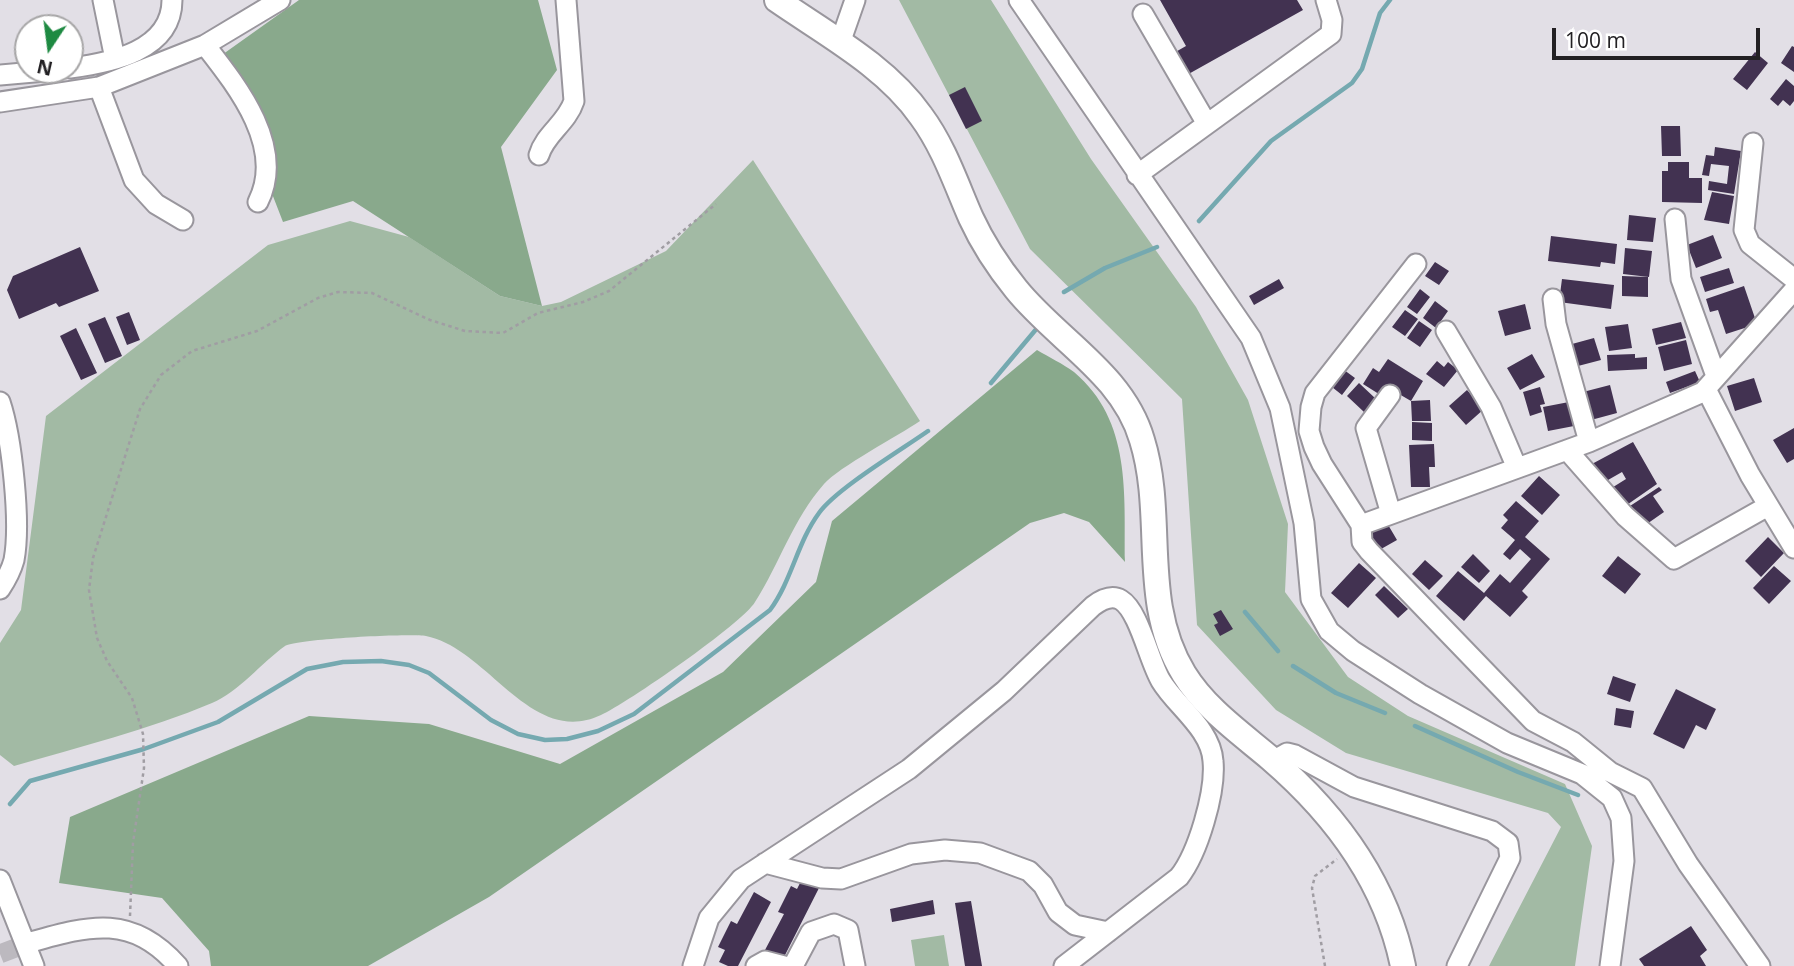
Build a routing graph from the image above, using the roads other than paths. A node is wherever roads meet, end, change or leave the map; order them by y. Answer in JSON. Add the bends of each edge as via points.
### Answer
{"nodes":[{"id":1,"x":103,"y":0,"type":"edge"},
{"id":2,"x":172,"y":0,"type":"edge"},
{"id":3,"x":279,"y":0,"type":"edge"},
{"id":4,"x":566,"y":0,"type":"edge"},
{"id":5,"x":777,"y":0,"type":"edge"},
{"id":6,"x":855,"y":0,"type":"edge"},
{"id":7,"x":1019,"y":0,"type":"edge"},
{"id":8,"x":1326,"y":0,"type":"edge"},
{"id":9,"x":1143,"y":14,"type":"dead end"},
{"id":10,"x":840,"y":43,"type":"junction"},
{"id":11,"x":205,"y":45,"type":"junction"},
{"id":12,"x":115,"y":59,"type":"junction"},
{"id":13,"x":84,"y":65,"type":"edge"},
{"id":14,"x":99,"y":87,"type":"junction"},
{"id":15,"x":0,"y":102,"type":"edge"},
{"id":16,"x":1207,"y":124,"type":"junction"},
{"id":17,"x":1753,"y":143,"type":"dead end"},
{"id":18,"x":539,"y":155,"type":"dead end"},
{"id":19,"x":1137,"y":175,"type":"junction"},
{"id":20,"x":258,"y":202,"type":"dead end"},
{"id":21,"x":1675,"y":219,"type":"dead end"},
{"id":22,"x":183,"y":220,"type":"dead end"},
{"id":23,"x":1416,"y":264,"type":"dead end"},
{"id":24,"x":1794,"y":279,"type":"edge"},
{"id":25,"x":1794,"y":290,"type":"edge"},
{"id":26,"x":1553,"y":299,"type":"dead end"},
{"id":27,"x":1446,"y":331,"type":"dead end"},
{"id":28,"x":1711,"y":382,"type":"junction"},
{"id":29,"x":1390,"y":395,"type":"dead end"},
{"id":30,"x":0,"y":402,"type":"edge"},
{"id":31,"x":1589,"y":442,"type":"junction"},
{"id":32,"x":1567,"y":450,"type":"junction"},
{"id":33,"x":1517,"y":468,"type":"junction"},
{"id":34,"x":1768,"y":506,"type":"junction"},
{"id":35,"x":1391,"y":514,"type":"junction"},
{"id":36,"x":1361,"y":525,"type":"junction"},
{"id":37,"x":1794,"y":548,"type":"edge"},
{"id":38,"x":0,"y":589,"type":"edge"},
{"id":39,"x":1273,"y":761,"type":"junction"},
{"id":40,"x":765,"y":863,"type":"junction"},
{"id":41,"x":0,"y":880,"type":"edge"},
{"id":42,"x":1108,"y":932,"type":"junction"},
{"id":43,"x":31,"y":942,"type":"tunnel mouth"},
{"id":44,"x":34,"y":966,"type":"edge"},
{"id":45,"x":178,"y":966,"type":"edge"},
{"id":46,"x":693,"y":966,"type":"edge"},
{"id":47,"x":756,"y":966,"type":"edge"},
{"id":48,"x":784,"y":966,"type":"edge"},
{"id":49,"x":793,"y":966,"type":"edge"},
{"id":50,"x":855,"y":966,"type":"edge"},
{"id":51,"x":1064,"y":966,"type":"edge"},
{"id":52,"x":1403,"y":966,"type":"edge"},
{"id":53,"x":1457,"y":966,"type":"edge"},
{"id":54,"x":1610,"y":966,"type":"edge"},
{"id":55,"x":1760,"y":966,"type":"edge"}],
"edges":[{"from":1,"to":12,"type":"street"},
{"from":2,"to":12,"type":"street","via":[[170,17],[155,40]]},
{"from":3,"to":11,"type":"street"},
{"from":4,"to":18,"type":"street","via":[[573,101]]},
{"from":5,"to":10,"type":"main road"},
{"from":6,"to":10,"type":"street"},
{"from":7,"to":19,"type":"street"},
{"from":8,"to":16,"type":"street","via":[[1331,34]]},
{"from":9,"to":16,"type":"street"},
{"from":10,"to":39,"type":"main road","via":[[895,85],[921,116],[972,221],[1005,275],[1128,407],[1138,425],[1147,462],[1155,578],[1169,645],[1206,701]]},
{"from":11,"to":14,"type":"street"},
{"from":11,"to":20,"type":"street","via":[[235,83],[266,149],[268,174]]},
{"from":12,"to":13,"type":"street"},
{"from":14,"to":15,"type":"street"},
{"from":14,"to":22,"type":"street","via":[[134,180],[156,204]]},
{"from":16,"to":19,"type":"street"},
{"from":17,"to":24,"type":"street","via":[[1744,230],[1750,244]]},
{"from":19,"to":54,"type":"street","via":[[1251,338],[1268,375],[1280,408],[1304,523],[1311,599],[1329,631],[1420,694],[1507,743],[1582,774],[1612,798],[1621,818],[1624,861]]},
{"from":21,"to":28,"type":"street","via":[[1681,279]]},
{"from":23,"to":36,"type":"street","via":[[1315,393],[1311,407],[1309,431],[1314,447]]},
{"from":25,"to":28,"type":"street"},
{"from":26,"to":31,"type":"street"},
{"from":27,"to":33,"type":"street","via":[[1491,407]]},
{"from":28,"to":31,"type":"street"},
{"from":28,"to":34,"type":"street"},
{"from":29,"to":35,"type":"street","via":[[1366,428]]},
{"from":30,"to":38,"type":"street","via":[[11,452],[15,543],[9,575]]},
{"from":31,"to":32,"type":"street"},
{"from":32,"to":33,"type":"street"},
{"from":32,"to":34,"type":"street","via":[[1625,516],[1674,559]]},
{"from":33,"to":35,"type":"street"},
{"from":34,"to":37,"type":"street"},
{"from":35,"to":36,"type":"street"},
{"from":36,"to":55,"type":"street","via":[[1362,542],[1369,551],[1533,721],[1642,788],[1688,864]]},
{"from":39,"to":52,"type":"main road","via":[[1326,813],[1353,848],[1382,900]]},
{"from":39,"to":53,"type":"street","via":[[1279,755],[1295,755],[1354,787],[1492,831],[1508,842],[1510,858]]},
{"from":40,"to":42,"type":"street","via":[[841,879],[911,854],[979,853],[1029,871],[1058,912],[1075,925]]},
{"from":40,"to":42,"type":"street","via":[[909,769],[1004,691],[1093,606],[1119,598],[1134,616],[1161,682],[1201,732],[1213,761],[1207,807],[1186,868]]},
{"from":40,"to":46,"type":"street","via":[[741,879],[718,904],[701,934]]},
{"from":41,"to":44,"type":"street"},
{"from":42,"to":51,"type":"street"},
{"from":43,"to":45,"type":"street","via":[[83,928],[130,930],[152,942]]},
{"from":47,"to":48,"type":"street","via":[[765,961]]},
{"from":49,"to":50,"type":"street","via":[[811,932],[834,923],[848,930]]}]}
